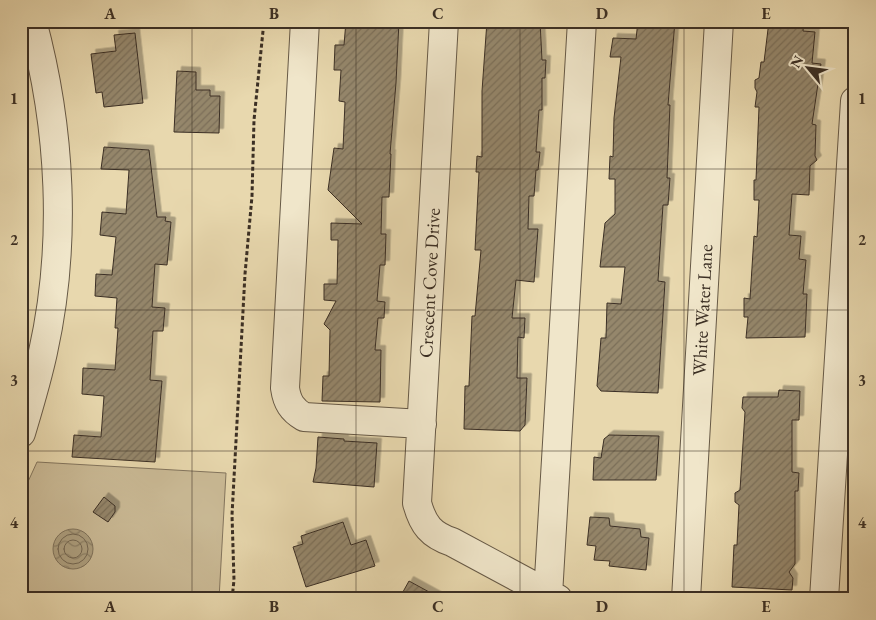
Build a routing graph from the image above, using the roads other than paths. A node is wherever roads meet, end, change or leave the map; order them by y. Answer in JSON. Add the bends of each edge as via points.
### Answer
{"nodes":[{"id":1,"x":32,"y":21,"type":"edge"},
{"id":2,"x":305,"y":21,"type":"edge"},
{"id":3,"x":444,"y":21,"type":"edge"},
{"id":4,"x":582,"y":21,"type":"edge"},
{"id":5,"x":719,"y":21,"type":"edge"},
{"id":6,"x":855,"y":101,"type":"edge"},
{"id":7,"x":422,"y":424,"type":"junction"},
{"id":8,"x":21,"y":433,"type":"edge"},
{"id":9,"x":553,"y":597,"type":"edge"},
{"id":10,"x":686,"y":599,"type":"edge"},
{"id":11,"x":824,"y":599,"type":"edge"}],
"edges":[{"from":1,"to":8,"type":"street","via":[[54,134],[58,221],[55,273],[45,343]]},
{"from":2,"to":7,"type":"street","via":[[286,397],[296,413],[304,417]]},
{"from":3,"to":7,"type":"street","name":"Crescent Cove Drive"},
{"from":4,"to":9,"type":"street"},
{"from":5,"to":10,"type":"street","name":"White Water Lane"},
{"from":6,"to":11,"type":"street"},
{"from":7,"to":9,"type":"street","name":"Crescent Cove Drive","via":[[417,503],[428,529]]}]}
